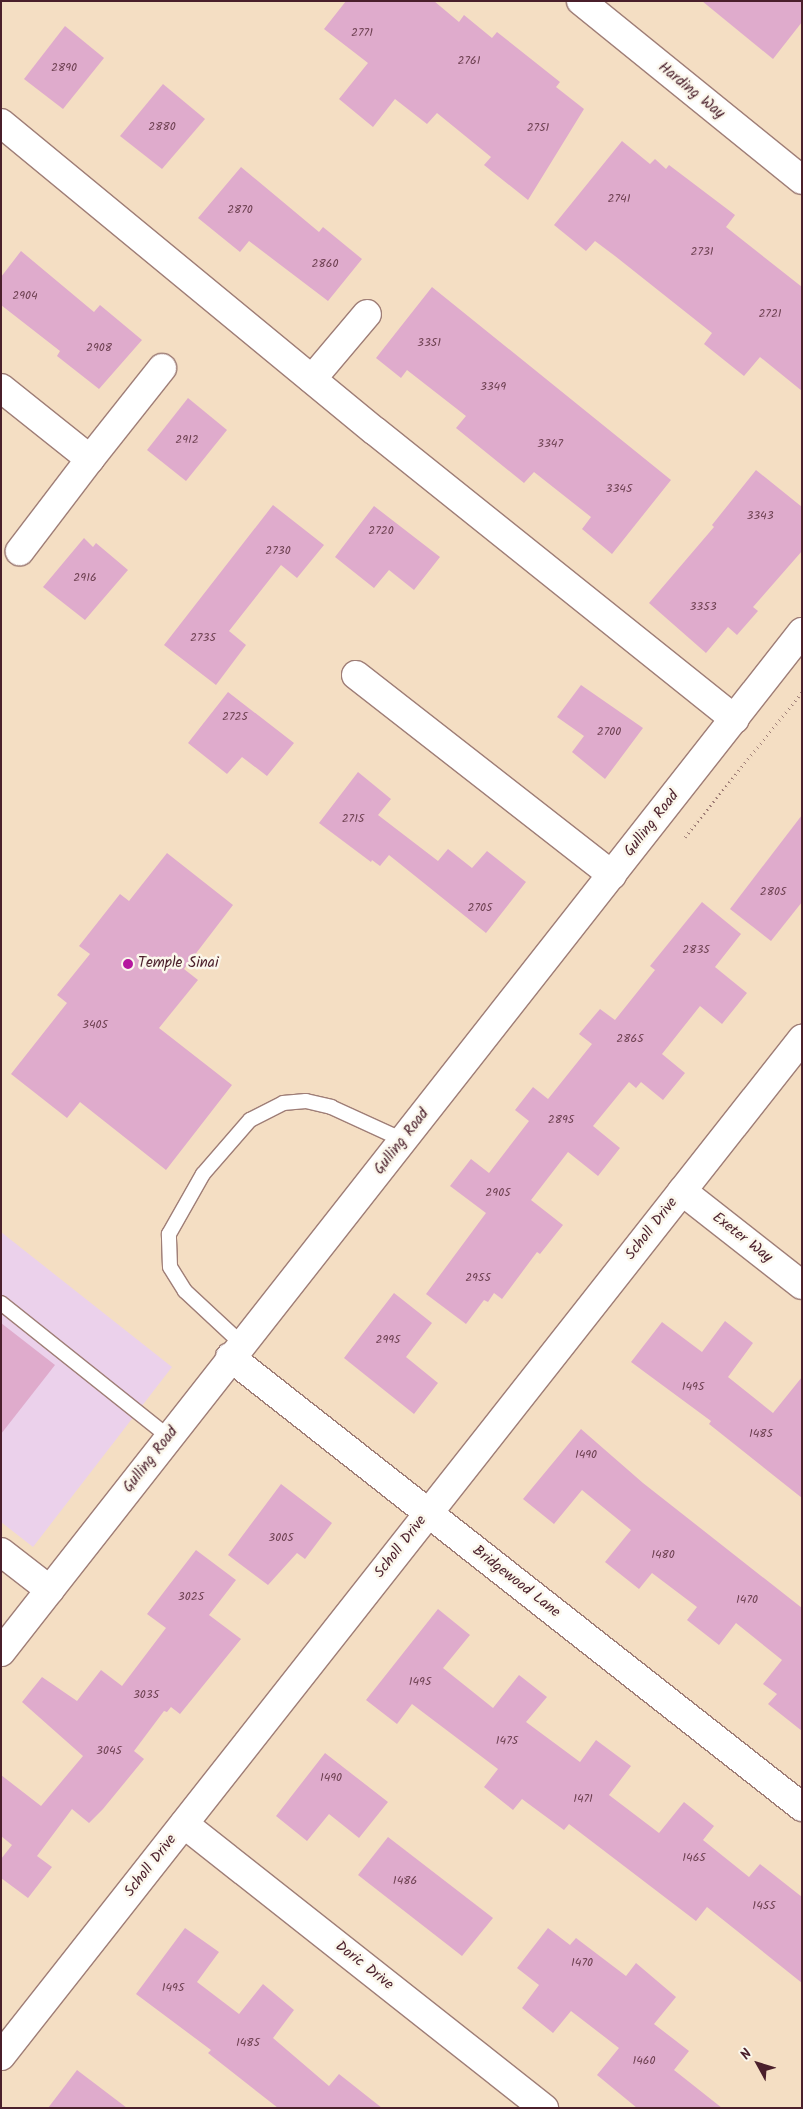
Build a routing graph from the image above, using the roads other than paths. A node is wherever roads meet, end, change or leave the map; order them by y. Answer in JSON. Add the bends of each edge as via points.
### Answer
{"nodes":[{"id":1,"x":581,"y":1,"type":"edge"},
{"id":2,"x":1,"y":123,"type":"edge"},
{"id":3,"x":802,"y":180,"type":"edge"},
{"id":4,"x":367,"y":314,"type":"dead end"},
{"id":5,"x":162,"y":368,"type":"dead end"},
{"id":6,"x":312,"y":379,"type":"junction"},
{"id":7,"x":1,"y":388,"type":"edge"},
{"id":8,"x":90,"y":459,"type":"junction"},
{"id":9,"x":20,"y":551,"type":"dead end"},
{"id":10,"x":802,"y":632,"type":"edge"},
{"id":11,"x":356,"y":675,"type":"dead end"},
{"id":12,"x":735,"y":719,"type":"junction"},
{"id":13,"x":612,"y":875,"type":"junction"},
{"id":14,"x":802,"y":1039,"type":"edge"},
{"id":15,"x":403,"y":1140,"type":"junction"},
{"id":16,"x":682,"y":1191,"type":"junction"},
{"id":17,"x":802,"y":1285,"type":"edge"},
{"id":18,"x":1,"y":1303,"type":"edge"},
{"id":19,"x":236,"y":1350,"type":"junction"},
{"id":20,"x":169,"y":1437,"type":"junction"},
{"id":21,"x":427,"y":1513,"type":"junction"},
{"id":22,"x":1,"y":1552,"type":"edge"},
{"id":23,"x":50,"y":1590,"type":"junction"},
{"id":24,"x":1,"y":1652,"type":"edge"},
{"id":25,"x":802,"y":1807,"type":"edge"},
{"id":26,"x":184,"y":1824,"type":"junction"},
{"id":27,"x":1,"y":2056,"type":"edge"},
{"id":28,"x":544,"y":2108,"type":"edge"}],
"edges":[{"from":1,"to":3,"type":"street","name":"Harding Way"},
{"from":2,"to":6,"type":"street"},
{"from":4,"to":6,"type":"street"},
{"from":5,"to":8,"type":"street"},
{"from":6,"to":12,"type":"street"},
{"from":7,"to":8,"type":"street"},
{"from":8,"to":9,"type":"street"},
{"from":10,"to":12,"type":"street","name":"Gulling Road"},
{"from":11,"to":13,"type":"street"},
{"from":12,"to":13,"type":"street","name":"Gulling Road"},
{"from":13,"to":15,"type":"street","name":"Gulling Road"},
{"from":14,"to":16,"type":"street","name":"Scholl Drive"},
{"from":15,"to":19,"type":"street","name":"Gulling Road"},
{"from":15,"to":19,"type":"lane","via":[[331,1106],[306,1101],[283,1103],[250,1120],[204,1174],[170,1234],[170,1267],[185,1291]]},
{"from":16,"to":17,"type":"street","name":"Exeter Way"},
{"from":16,"to":21,"type":"street","name":"Scholl Drive"},
{"from":18,"to":20,"type":"lane"},
{"from":19,"to":20,"type":"street","name":"Gulling Road"},
{"from":19,"to":21,"type":"street","name":"Bridgewood Lane"},
{"from":20,"to":23,"type":"street","name":"Gulling Road"},
{"from":21,"to":25,"type":"street","name":"Bridgewood Lane"},
{"from":21,"to":26,"type":"street","name":"Scholl Drive"},
{"from":22,"to":23,"type":"street"},
{"from":23,"to":24,"type":"street","name":"Gulling Road"},
{"from":26,"to":27,"type":"street","name":"Scholl Drive"},
{"from":26,"to":28,"type":"street","name":"Doric Drive"}]}
